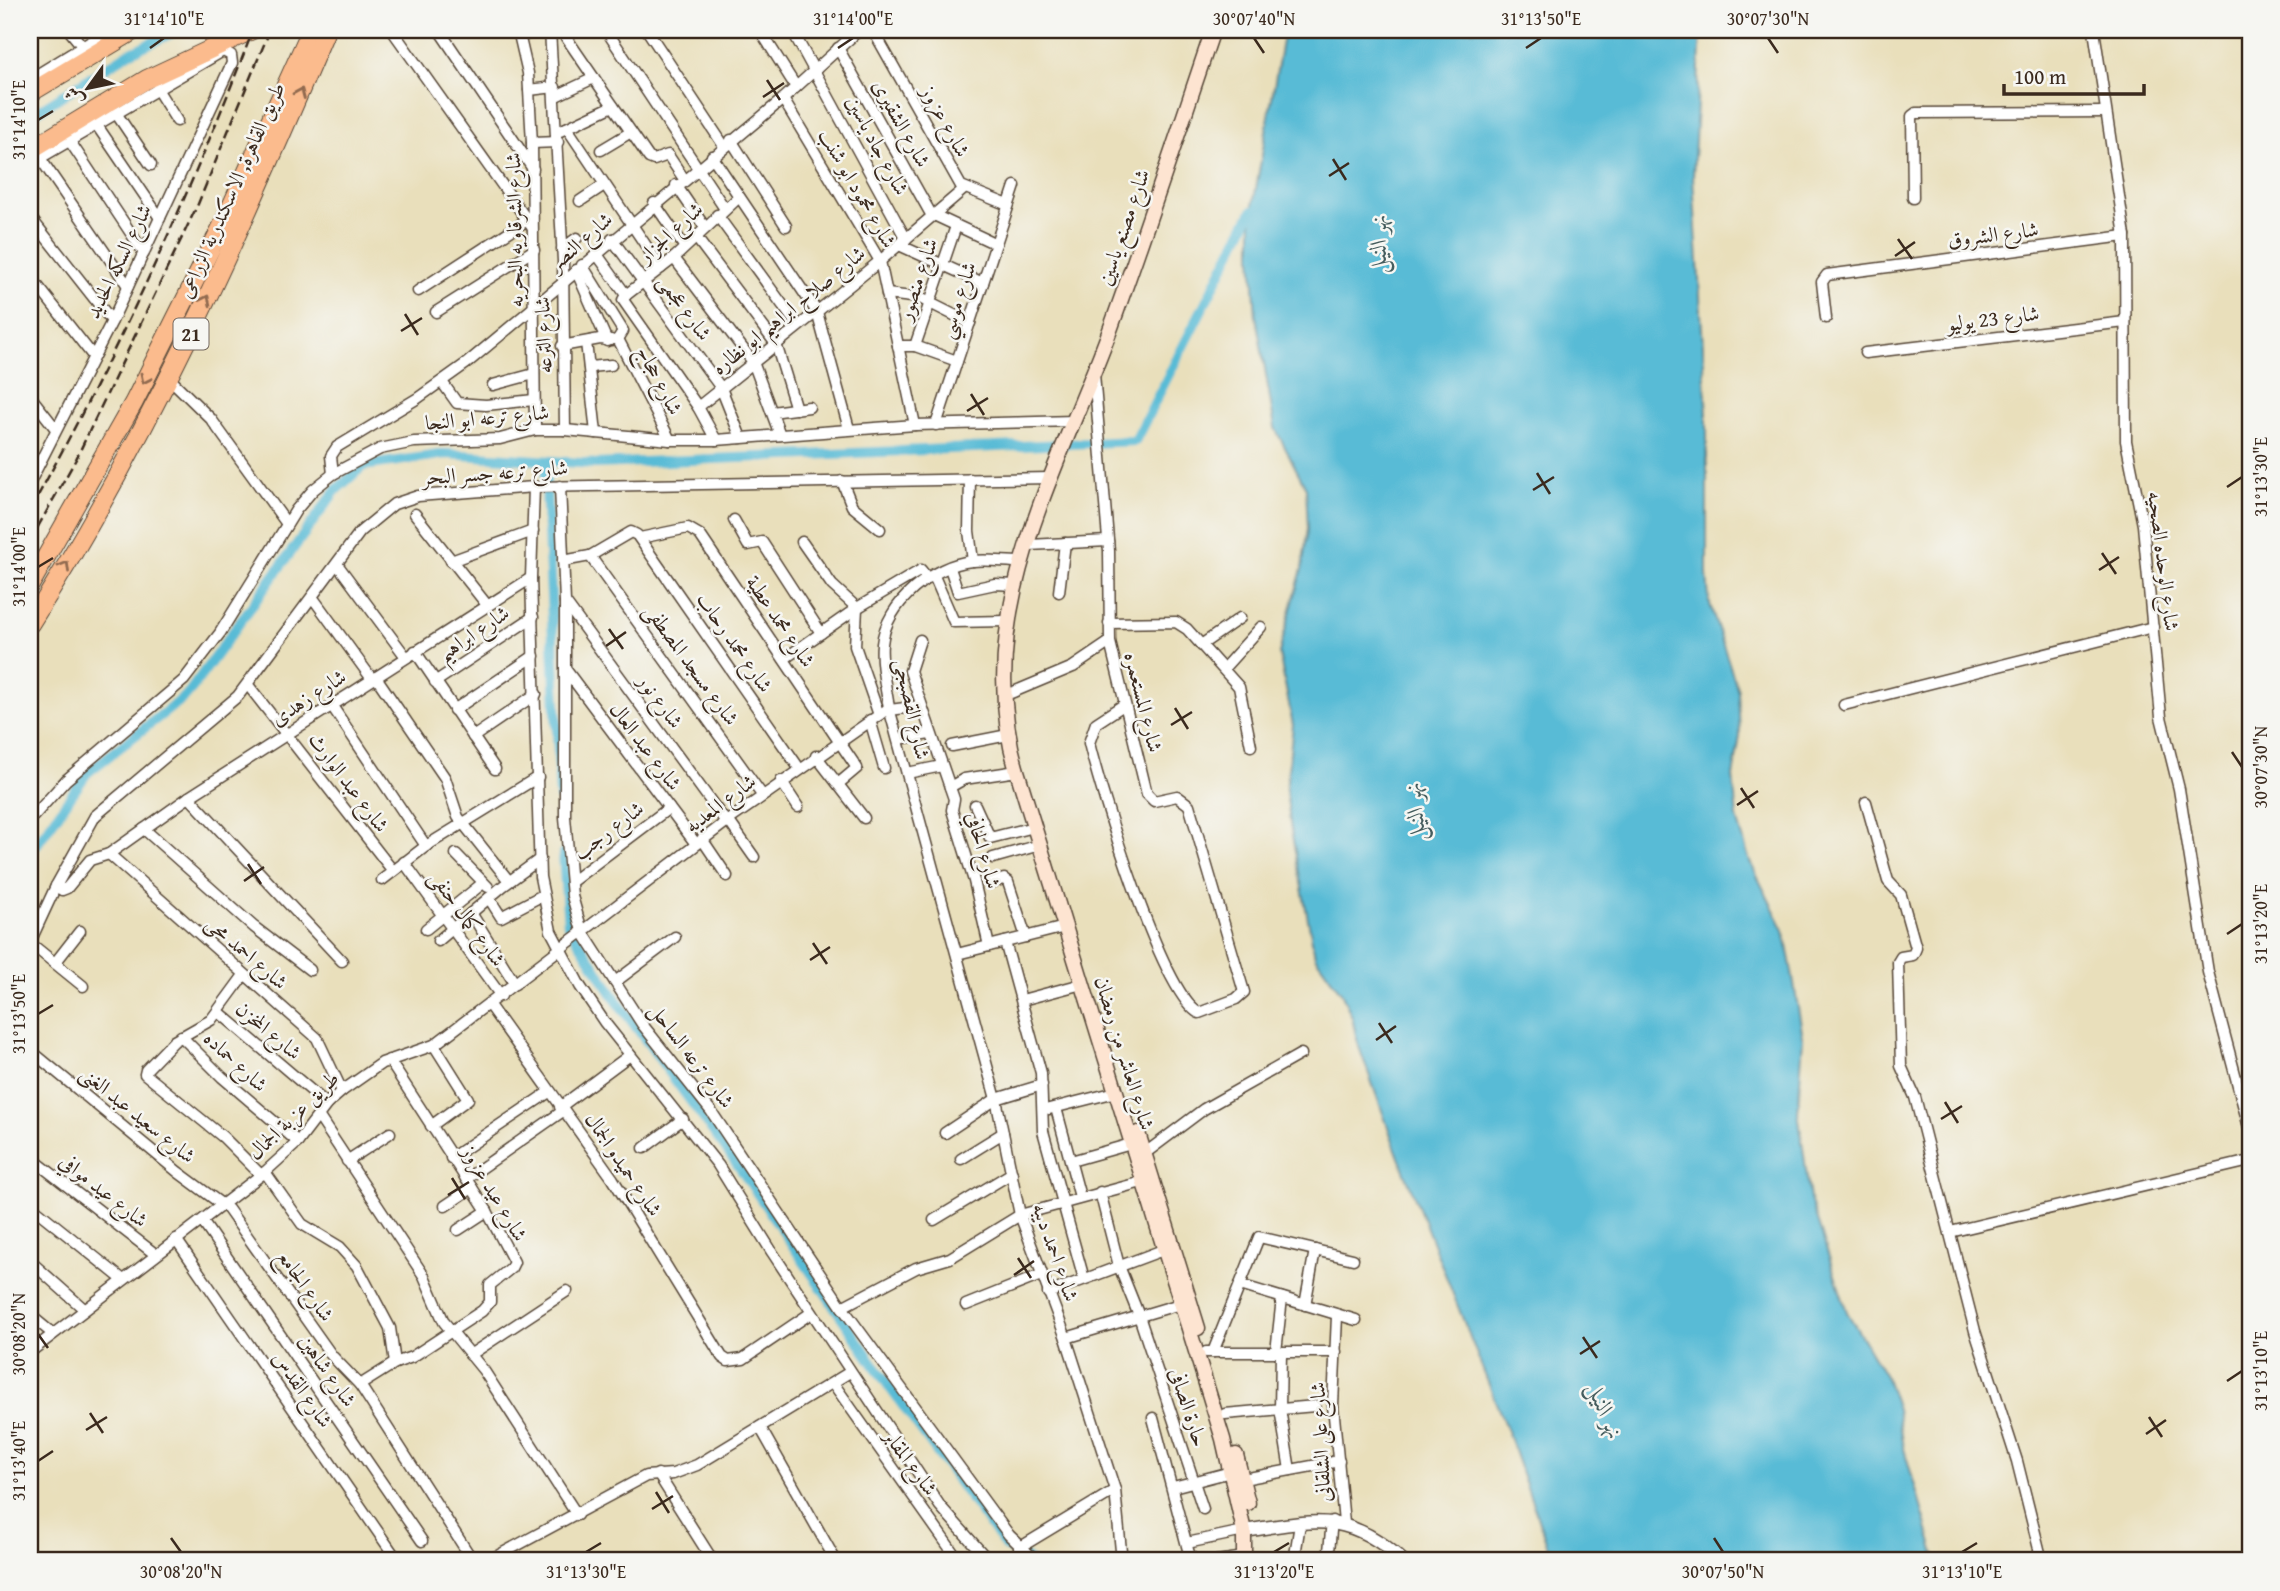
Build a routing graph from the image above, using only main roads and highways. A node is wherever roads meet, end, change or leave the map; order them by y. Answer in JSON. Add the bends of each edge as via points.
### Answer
{"nodes":[{"id":1,"x":135,"y":30,"type":"edge"},
{"id":2,"x":251,"y":30,"type":"edge"},
{"id":3,"x":311,"y":30,"type":"edge"},
{"id":4,"x":326,"y":30,"type":"edge"},
{"id":5,"x":1213,"y":30,"type":"edge"},
{"id":6,"x":30,"y":93,"type":"edge"},
{"id":7,"x":33,"y":157,"type":"edge"},
{"id":8,"x":1056,"y":463,"type":"joint"},
{"id":9,"x":1025,"y":554,"type":"junction"},
{"id":10,"x":30,"y":585,"type":"edge"},
{"id":11,"x":30,"y":624,"type":"edge"},
{"id":12,"x":1237,"y":1476,"type":"junction"},
{"id":13,"x":1248,"y":1560,"type":"edge"}],
"edges":[{"from":1,"to":6,"type":"highway"},
{"from":2,"to":7,"type":"highway","via":[[146,79]]},
{"from":3,"to":10,"type":"highway","name":"طريق القاهرة, الاسكندرية الزراعى","number":"21","one_way":true,"via":[[225,220],[134,402]]},
{"from":11,"to":4,"type":"highway","name":"طريق القاهرة, الاسكندرية الزراعى","number":"21","one_way":true,"via":[[169,378],[261,184]]},
{"from":5,"to":8,"type":"main road","name":"شارع مصنع ياسين","via":[[1094,372]]},
{"from":8,"to":9,"type":"main road","name":"شارع العاشر من رمضان"},
{"from":9,"to":12,"type":"main road","name":"شارع العاشر من رمضان","via":[[1028,564],[1014,628],[1011,694],[1016,743],[1209,1352]]},
{"from":9,"to":12,"type":"main road","name":"شارع العاشر من رمضان","via":[[1006,621],[1003,699],[1008,735],[1163,1250]]},
{"from":12,"to":13,"type":"main road","name":"شارع العاشر من رمضان","via":[[1248,1530]]}]}
